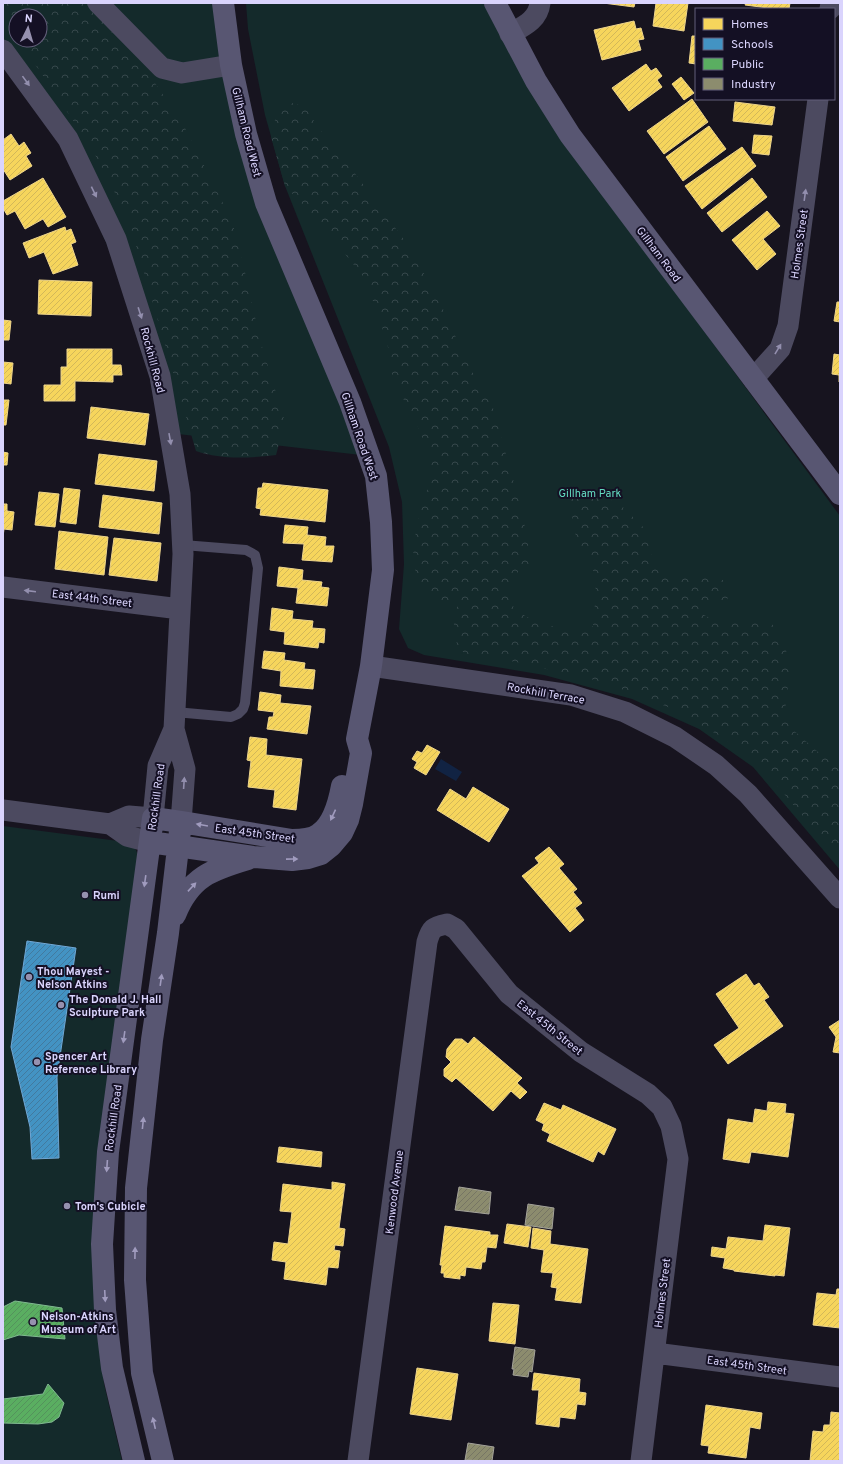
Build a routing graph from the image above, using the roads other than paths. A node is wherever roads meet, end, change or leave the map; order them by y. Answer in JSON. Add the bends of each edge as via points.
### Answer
{"nodes":[{"id":1,"x":98,"y":3,"type":"edge"},
{"id":2,"x":223,"y":3,"type":"edge"},
{"id":3,"x":495,"y":3,"type":"edge"},
{"id":4,"x":540,"y":3,"type":"edge"},
{"id":5,"x":510,"y":34,"type":"junction"},
{"id":6,"x":3,"y":50,"type":"edge"},
{"id":7,"x":231,"y":65,"type":"junction"},
{"id":8,"x":818,"y":100,"type":"edge"},
{"id":9,"x":753,"y":379,"type":"junction"},
{"id":10,"x":840,"y":494,"type":"edge"},
{"id":11,"x":183,"y":545,"type":"junction"},
{"id":12,"x":3,"y":587,"type":"edge"},
{"id":13,"x":180,"y":609,"type":"junction"},
{"id":14,"x":371,"y":666,"type":"junction"},
{"id":15,"x":174,"y":720,"type":"junction"},
{"id":16,"x":357,"y":739,"type":"junction"},
{"id":17,"x":3,"y":810,"type":"edge"},
{"id":18,"x":153,"y":818,"type":"junction"},
{"id":19,"x":181,"y":822,"type":"junction"},
{"id":20,"x":110,"y":824,"type":"junction"},
{"id":21,"x":150,"y":842,"type":"junction"},
{"id":22,"x":178,"y":845,"type":"junction"},
{"id":23,"x":253,"y":857,"type":"junction"},
{"id":24,"x":840,"y":898,"type":"edge"},
{"id":25,"x":435,"y":926,"type":"joint"},
{"id":26,"x":168,"y":933,"type":"junction"},
{"id":27,"x":672,"y":1126,"type":"joint"},
{"id":28,"x":654,"y":1353,"type":"junction"},
{"id":29,"x":840,"y":1377,"type":"edge"},
{"id":30,"x":134,"y":1461,"type":"edge"},
{"id":31,"x":163,"y":1461,"type":"edge"},
{"id":32,"x":358,"y":1461,"type":"edge"},
{"id":33,"x":641,"y":1461,"type":"edge"}],
"edges":[{"from":1,"to":7,"type":"street","via":[[162,68],[182,74]]},
{"from":2,"to":7,"type":"main road","name":"Gillham Road West"},
{"from":3,"to":5,"type":"main road","name":"Gillham Road"},
{"from":4,"to":5,"type":"street","via":[[539,11],[529,24]]},
{"from":5,"to":9,"type":"main road","name":"Gillham Road","via":[[570,135]]},
{"from":6,"to":11,"type":"street","name":"Rockhill Road","one_way":true,"via":[[68,139],[116,238],[160,376],[180,494]]},
{"from":7,"to":14,"type":"main road","name":"Gillham Road West","via":[[246,134],[266,203],[350,402],[376,476],[383,570]]},
{"from":9,"to":8,"type":"street","name":"Holmes Street","one_way":true,"via":[[780,349],[788,326]]},
{"from":9,"to":10,"type":"main road","name":"Gillham Road"},
{"from":11,"to":13,"type":"street","name":"Rockhill Road"},
{"from":11,"to":15,"type":"lane","via":[[246,550],[255,555],[258,568],[243,710],[231,716]]},
{"from":13,"to":12,"type":"street","name":"East 44th Street","one_way":true},
{"from":13,"to":15,"type":"street","name":"Rockhill Road"},
{"from":14,"to":16,"type":"main road","name":"Gillham Road West"},
{"from":14,"to":24,"type":"street","name":"Rockhill Terrace","via":[[571,695],[625,712],[675,736],[716,765],[748,794]]},
{"from":15,"to":18,"type":"street","name":"Rockhill Road","via":[[158,766]]},
{"from":19,"to":15,"type":"street","name":"Rockhill Road","one_way":true,"via":[[185,769]]},
{"from":16,"to":19,"type":"main road","name":"East 45th Street","one_way":true,"via":[[348,751],[339,801],[328,825],[319,834],[308,839],[292,840]]},
{"from":23,"to":16,"type":"main road","name":"Gillham Road West","one_way":true,"via":[[292,860],[308,858],[321,854],[331,846],[342,833],[348,820],[361,753]]},
{"from":17,"to":20,"type":"street"},
{"from":18,"to":19,"type":"main road","name":"East 45th Street"},
{"from":18,"to":20,"type":"street","name":"East 45th Street","via":[[129,816]]},
{"from":18,"to":21,"type":"main road","name":"Rockhill Road"},
{"from":19,"to":22,"type":"main road","name":"Rockhill Road"},
{"from":20,"to":21,"type":"street","via":[[127,836]]},
{"from":21,"to":22,"type":"main road"},
{"from":21,"to":30,"type":"main road","name":"Rockhill Road","one_way":true,"via":[[108,1152],[102,1244],[105,1310],[112,1368]]},
{"from":22,"to":23,"type":"main road"},
{"from":22,"to":26,"type":"main road","name":"Rockhill Road"},
{"from":26,"to":23,"type":"main road","one_way":true,"via":[[178,906],[192,885],[218,868]]},
{"from":25,"to":27,"type":"street","name":"East 45th Street","via":[[447,924],[456,929],[509,994],[581,1052],[648,1094],[662,1107]]},
{"from":25,"to":32,"type":"street","name":"Kenwood Avenue","via":[[426,942]]},
{"from":31,"to":26,"type":"main road","name":"Rockhill Road","one_way":true,"via":[[142,1373],[135,1280],[136,1188],[152,1040]]},
{"from":27,"to":28,"type":"street","name":"Holmes Street","via":[[678,1159]]},
{"from":28,"to":29,"type":"street","name":"East 45th Street"},
{"from":28,"to":33,"type":"street","name":"Holmes Street"}]}
